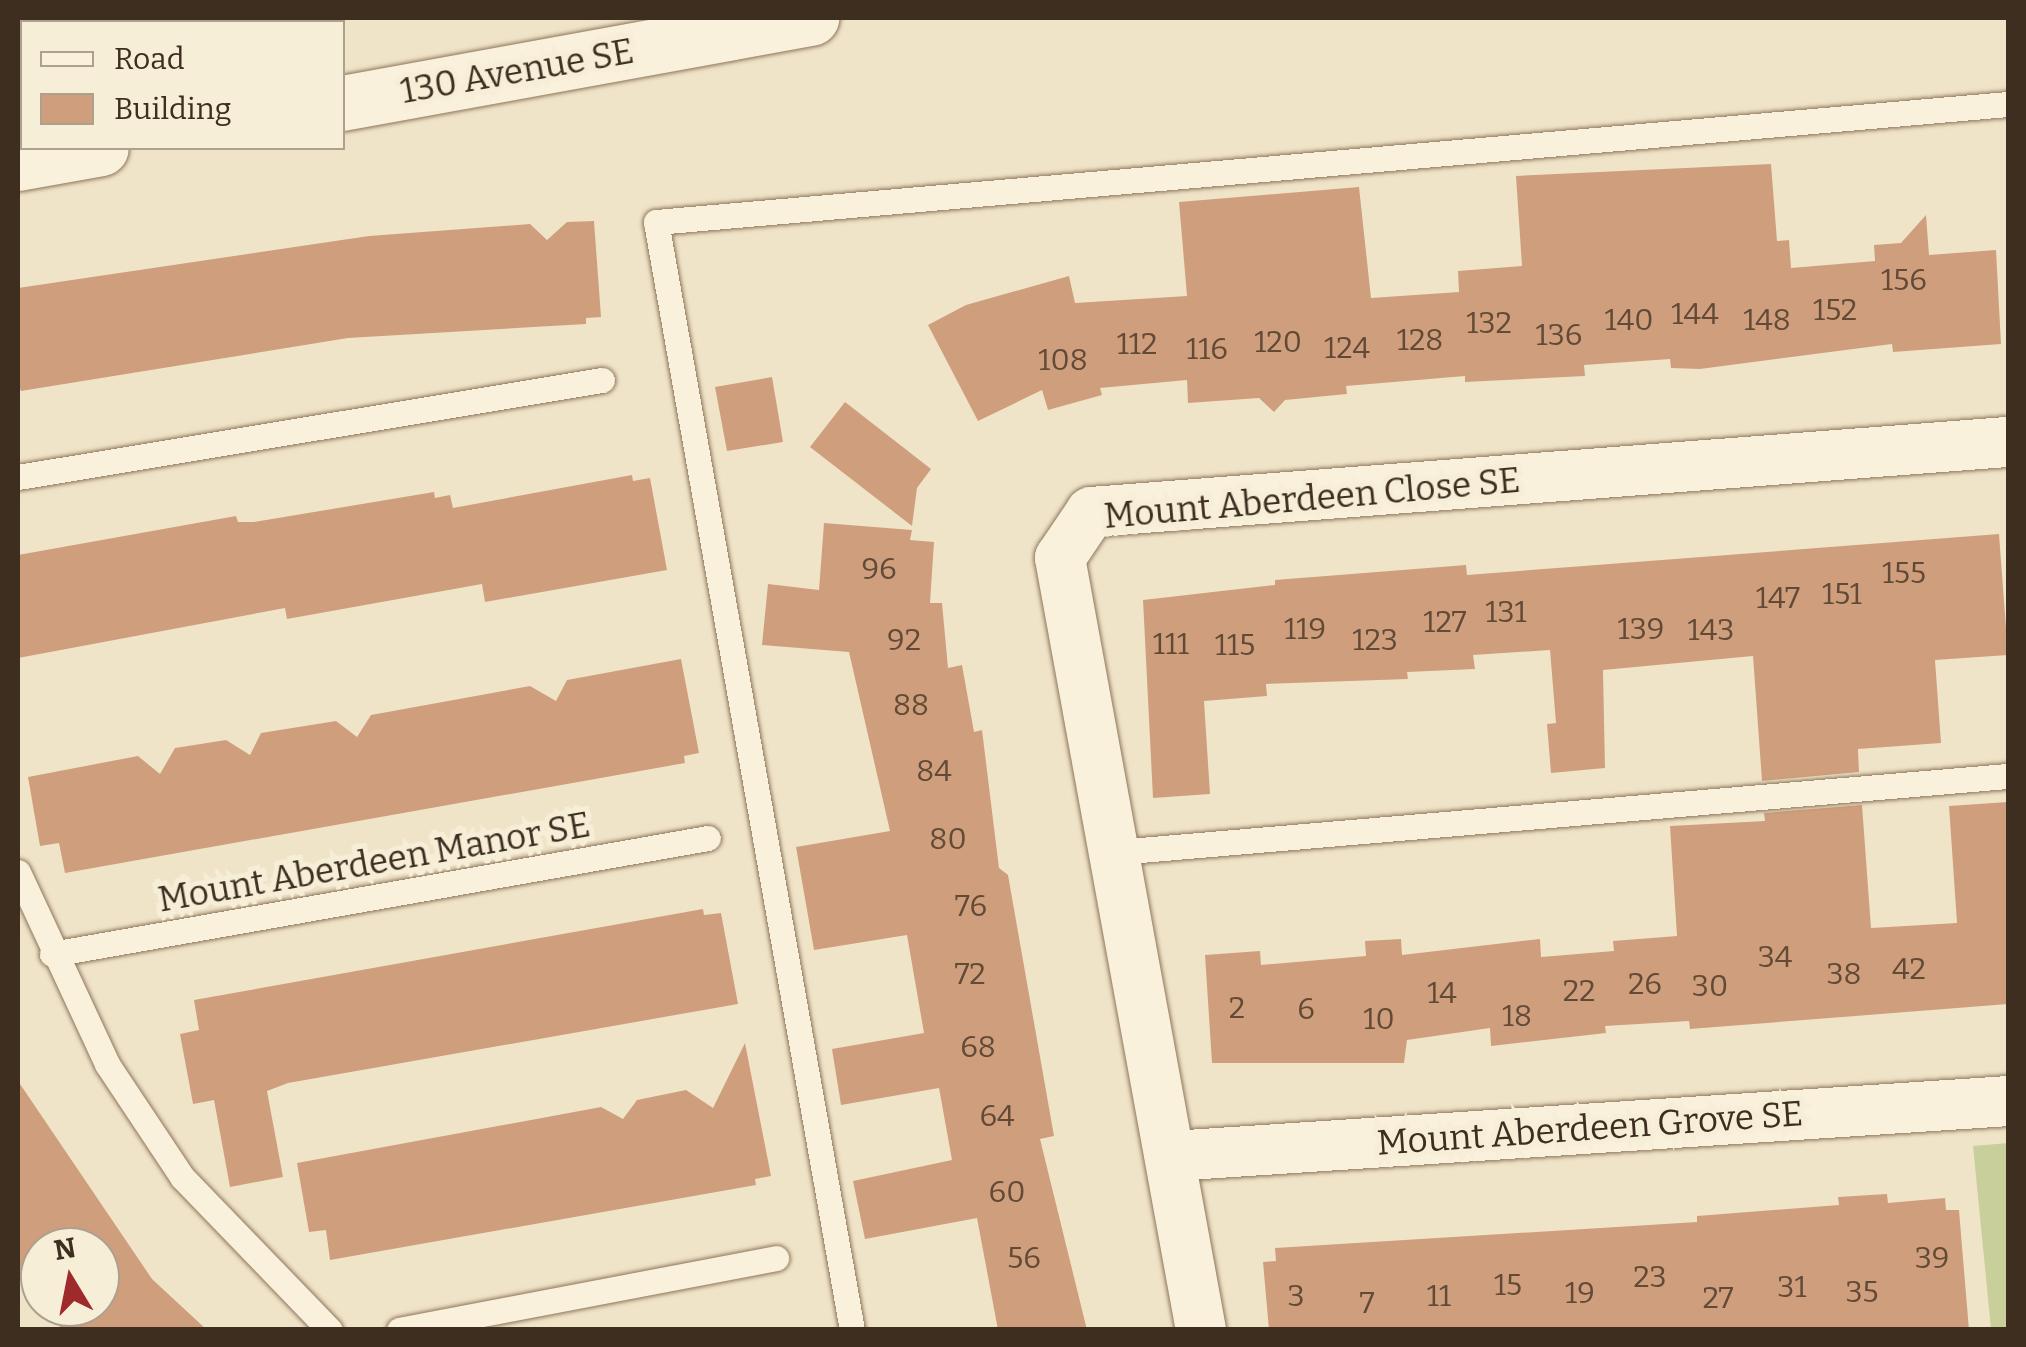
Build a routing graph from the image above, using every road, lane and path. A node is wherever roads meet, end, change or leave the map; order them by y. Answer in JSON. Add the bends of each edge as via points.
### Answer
{"nodes":[{"id":1,"x":810,"y":18,"type":"edge"},
{"id":2,"x":345,"y":102,"type":"edge"},
{"id":3,"x":2008,"y":104,"type":"edge"},
{"id":4,"x":89,"y":150,"type":"edge"},
{"id":5,"x":18,"y":163,"type":"edge"},
{"id":6,"x":602,"y":380,"type":"dead end"},
{"id":7,"x":2008,"y":442,"type":"edge"},
{"id":8,"x":18,"y":478,"type":"edge"},
{"id":9,"x":2008,"y":776,"type":"edge"},
{"id":10,"x":708,"y":838,"type":"dead end"},
{"id":11,"x":1117,"y":852,"type":"junction"},
{"id":12,"x":18,"y":872,"type":"edge"},
{"id":13,"x":52,"y":954,"type":"junction"},
{"id":14,"x":2008,"y":1101,"type":"edge"},
{"id":15,"x":1172,"y":1156,"type":"junction"},
{"id":16,"x":776,"y":1258,"type":"dead end"},
{"id":17,"x":330,"y":1330,"type":"edge"},
{"id":18,"x":398,"y":1330,"type":"edge"},
{"id":19,"x":852,"y":1330,"type":"edge"},
{"id":20,"x":1201,"y":1330,"type":"edge"}],
"edges":[{"from":1,"to":2,"type":"street","name":"130 Avenue SE"},
{"from":3,"to":19,"type":"lane","via":[[656,222]]},
{"from":4,"to":5,"type":"street"},
{"from":6,"to":8,"type":"lane"},
{"from":7,"to":11,"type":"street","name":"Mount Aberdeen Close SE","via":[[1092,512],[1060,558]]},
{"from":9,"to":11,"type":"lane"},
{"from":10,"to":13,"type":"lane","name":"Mount Aberdeen Manor SE"},
{"from":11,"to":15,"type":"street","name":"Mount Aberdeen Close SE"},
{"from":12,"to":13,"type":"lane"},
{"from":13,"to":17,"type":"lane","via":[[106,1064],[182,1177]]},
{"from":14,"to":15,"type":"street","name":"Mount Aberdeen Grove SE"},
{"from":15,"to":20,"type":"street","name":"Mount Aberdeen Close SE"},
{"from":16,"to":18,"type":"lane"}]}
